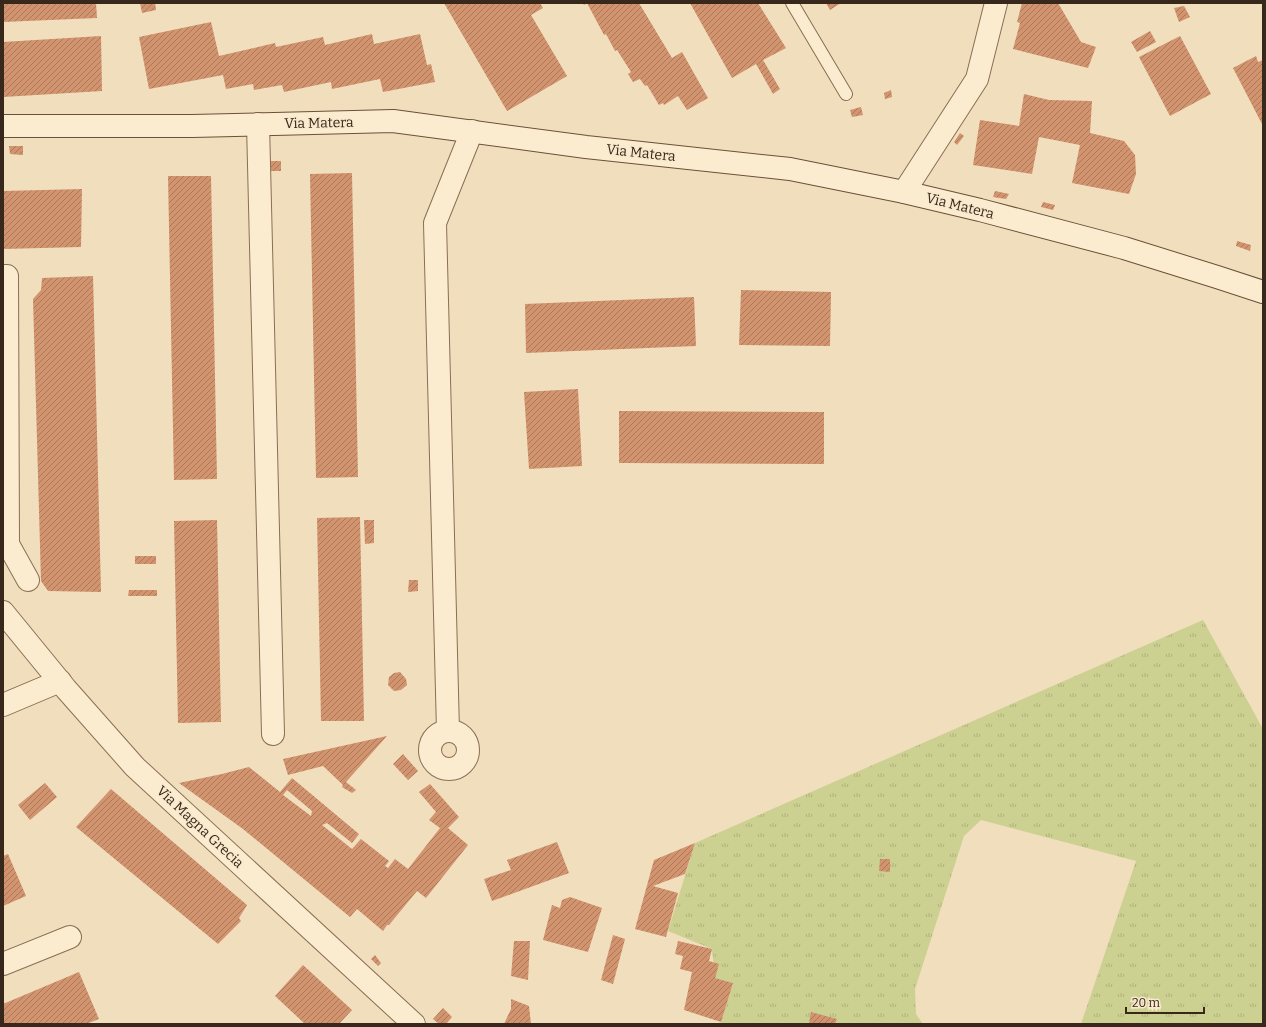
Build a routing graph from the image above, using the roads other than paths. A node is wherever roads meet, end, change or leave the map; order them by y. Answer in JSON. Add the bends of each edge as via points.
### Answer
{"nodes":[{"id":1,"x":792,"y":3,"type":"edge"},
{"id":2,"x":996,"y":3,"type":"edge"},
{"id":3,"x":846,"y":94,"type":"dead end"},
{"id":4,"x":258,"y":124,"type":"junction"},
{"id":5,"x":3,"y":126,"type":"edge"},
{"id":6,"x":472,"y":132,"type":"junction"},
{"id":7,"x":904,"y":192,"type":"junction"},
{"id":8,"x":3,"y":276,"type":"edge"},
{"id":9,"x":1263,"y":292,"type":"edge"},
{"id":10,"x":8,"y":558,"type":"edge"},
{"id":11,"x":28,"y":580,"type":"dead end"},
{"id":12,"x":3,"y":612,"type":"edge"},
{"id":13,"x":60,"y":681,"type":"junction"},
{"id":14,"x":3,"y":705,"type":"edge"},
{"id":15,"x":448,"y":731,"type":"dead end"},
{"id":16,"x":273,"y":734,"type":"dead end"},
{"id":17,"x":70,"y":937,"type":"dead end"},
{"id":18,"x":3,"y":964,"type":"edge"},
{"id":19,"x":414,"y":1024,"type":"edge"}],
"edges":[{"from":1,"to":3,"type":"lane"},
{"from":2,"to":7,"type":"street","via":[[977,79]]},
{"from":4,"to":5,"type":"street","name":"Via Matera"},
{"from":4,"to":6,"type":"street","name":"Via Matera","via":[[393,122]]},
{"from":4,"to":16,"type":"street"},
{"from":6,"to":7,"type":"street","name":"Via Matera","via":[[790,169]]},
{"from":6,"to":15,"type":"street","via":[[436,223]]},
{"from":7,"to":9,"type":"street","name":"Via Matera","via":[[1124,248]]},
{"from":8,"to":10,"type":"street","via":[[7,276]]},
{"from":10,"to":11,"type":"street"},
{"from":12,"to":13,"type":"street","name":"Via Magna Grecia"},
{"from":13,"to":14,"type":"street"},
{"from":13,"to":19,"type":"street","name":"Via Magna Grecia","via":[[135,767]]},
{"from":17,"to":18,"type":"street"}]}
